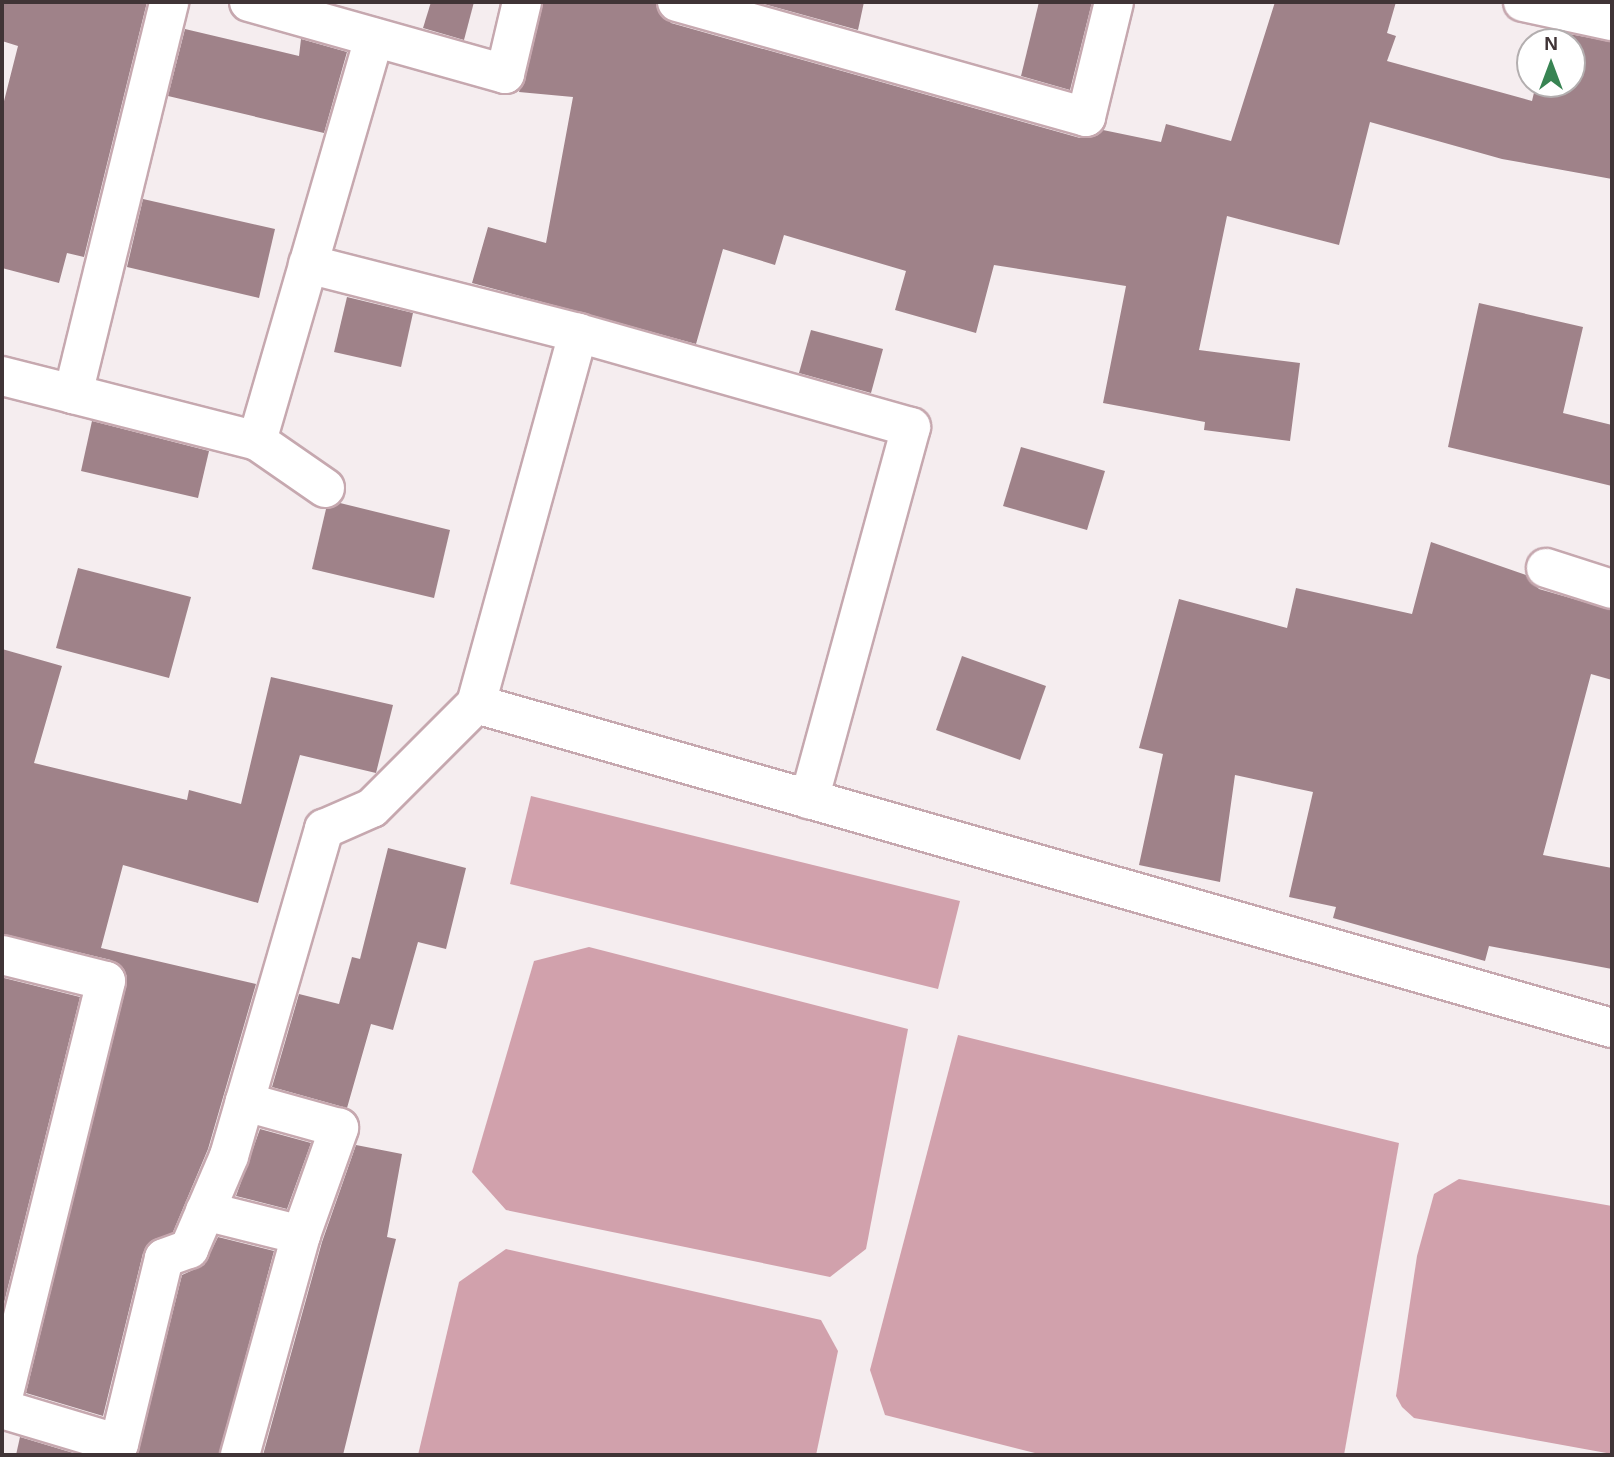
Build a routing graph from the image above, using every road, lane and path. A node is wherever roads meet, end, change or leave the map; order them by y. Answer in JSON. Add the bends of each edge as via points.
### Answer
{"nodes":[{"id":1,"x":169,"y":2,"type":"edge"},
{"id":2,"x":249,"y":2,"type":"edge"},
{"id":3,"x":522,"y":2,"type":"edge"},
{"id":4,"x":677,"y":2,"type":"edge"},
{"id":5,"x":1114,"y":2,"type":"edge"},
{"id":6,"x":1523,"y":2,"type":"edge"},
{"id":7,"x":1612,"y":21,"type":"edge"},
{"id":8,"x":374,"y":38,"type":"junction"},
{"id":9,"x":308,"y":264,"type":"junction"},
{"id":10,"x":578,"y":333,"type":"junction"},
{"id":11,"x":2,"y":376,"type":"edge"},
{"id":12,"x":73,"y":394,"type":"junction"},
{"id":13,"x":257,"y":441,"type":"junction"},
{"id":14,"x":325,"y":488,"type":"dead end"},
{"id":15,"x":1546,"y":568,"type":"dead end"},
{"id":16,"x":1612,"y":589,"type":"edge"},
{"id":17,"x":476,"y":704,"type":"junction"},
{"id":18,"x":809,"y":799,"type":"junction"},
{"id":19,"x":2,"y":955,"type":"edge"},
{"id":20,"x":1612,"y":1028,"type":"edge"},
{"id":21,"x":245,"y":1102,"type":"junction"},
{"id":22,"x":205,"y":1210,"type":"junction"},
{"id":23,"x":301,"y":1235,"type":"junction"},
{"id":24,"x":2,"y":1401,"type":"edge"},
{"id":25,"x":2,"y":1409,"type":"edge"},
{"id":26,"x":240,"y":1455,"type":"edge"}],
"edges":[{"from":1,"to":12,"type":"street"},
{"from":2,"to":8,"type":"street"},
{"from":3,"to":8,"type":"street","via":[[505,74]]},
{"from":4,"to":5,"type":"street","via":[[1086,117]]},
{"from":6,"to":7,"type":"street"},
{"from":8,"to":9,"type":"street"},
{"from":9,"to":10,"type":"street"},
{"from":9,"to":13,"type":"street"},
{"from":10,"to":17,"type":"street"},
{"from":10,"to":18,"type":"street","via":[[911,427]]},
{"from":11,"to":12,"type":"street"},
{"from":12,"to":13,"type":"street"},
{"from":13,"to":14,"type":"street"},
{"from":15,"to":16,"type":"street"},
{"from":17,"to":18,"type":"street"},
{"from":17,"to":21,"type":"street","via":[[372,808],[324,829]]},
{"from":18,"to":20,"type":"street"},
{"from":19,"to":24,"type":"street","via":[[106,981]]},
{"from":21,"to":22,"type":"street"},
{"from":21,"to":23,"type":"street","via":[[339,1128]]},
{"from":22,"to":23,"type":"street"},
{"from":22,"to":25,"type":"street","via":[[189,1248],[164,1258],[119,1444]]},
{"from":23,"to":26,"type":"street"}]}
